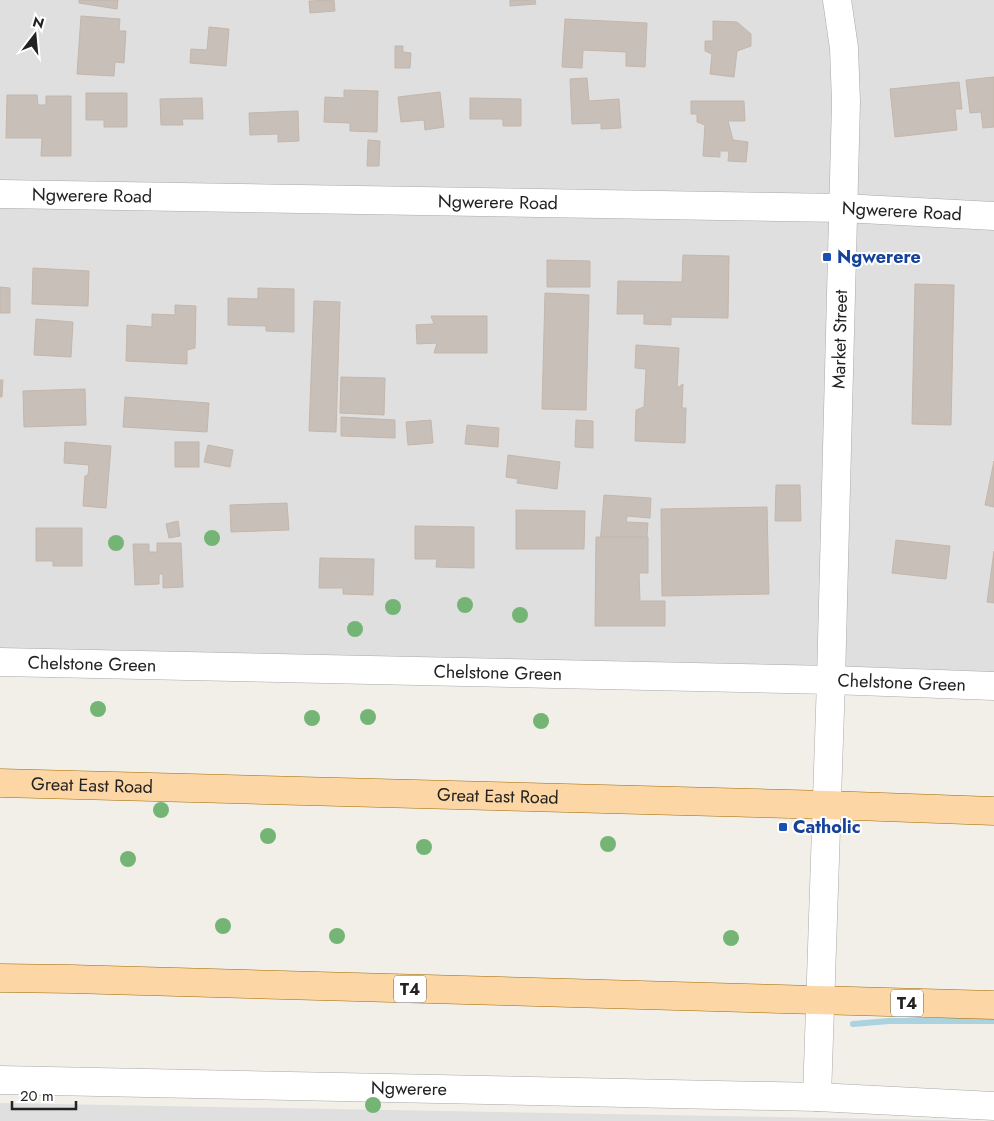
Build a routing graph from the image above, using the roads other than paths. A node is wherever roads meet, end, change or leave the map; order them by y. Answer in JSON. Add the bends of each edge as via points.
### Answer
{"nodes":[{"id":1,"x":837,"y":0,"type":"edge"},
{"id":2,"x":0,"y":194,"type":"edge"},
{"id":3,"x":843,"y":208,"type":"junction"},
{"id":4,"x":994,"y":216,"type":"edge"},
{"id":5,"x":0,"y":662,"type":"edge"},
{"id":6,"x":830,"y":680,"type":"junction"},
{"id":7,"x":994,"y":686,"type":"edge"},
{"id":8,"x":0,"y":783,"type":"edge"},
{"id":9,"x":827,"y":805,"type":"junction"},
{"id":10,"x":994,"y":811,"type":"edge"},
{"id":11,"x":0,"y":978,"type":"edge"},
{"id":12,"x":820,"y":1000,"type":"junction"},
{"id":13,"x":994,"y":1006,"type":"edge"},
{"id":14,"x":0,"y":1080,"type":"edge"},
{"id":15,"x":817,"y":1097,"type":"junction"},
{"id":16,"x":994,"y":1106,"type":"edge"}],
"edges":[{"from":1,"to":3,"type":"street","name":"Market Street","via":[[846,93]]},
{"from":2,"to":3,"type":"street","name":"Ngwerere Road"},
{"from":3,"to":4,"type":"street","name":"Ngwerere Road"},
{"from":3,"to":6,"type":"street","name":"Market Street"},
{"from":5,"to":6,"type":"street","name":"Chelstone Green"},
{"from":6,"to":7,"type":"street","name":"Chelstone Green"},
{"from":6,"to":9,"type":"street","name":"Market Street"},
{"from":8,"to":9,"type":"main road","name":"Great East Road"},
{"from":9,"to":10,"type":"main road","name":"Great East Road"},
{"from":9,"to":12,"type":"street","name":"Market Street"},
{"from":11,"to":12,"type":"main road","number":"T4"},
{"from":12,"to":13,"type":"main road","number":"T4"},
{"from":12,"to":15,"type":"street","name":"Market Street"},
{"from":14,"to":15,"type":"street","name":"Ngwerere"},
{"from":15,"to":16,"type":"street","name":"Ngwerere"}]}
